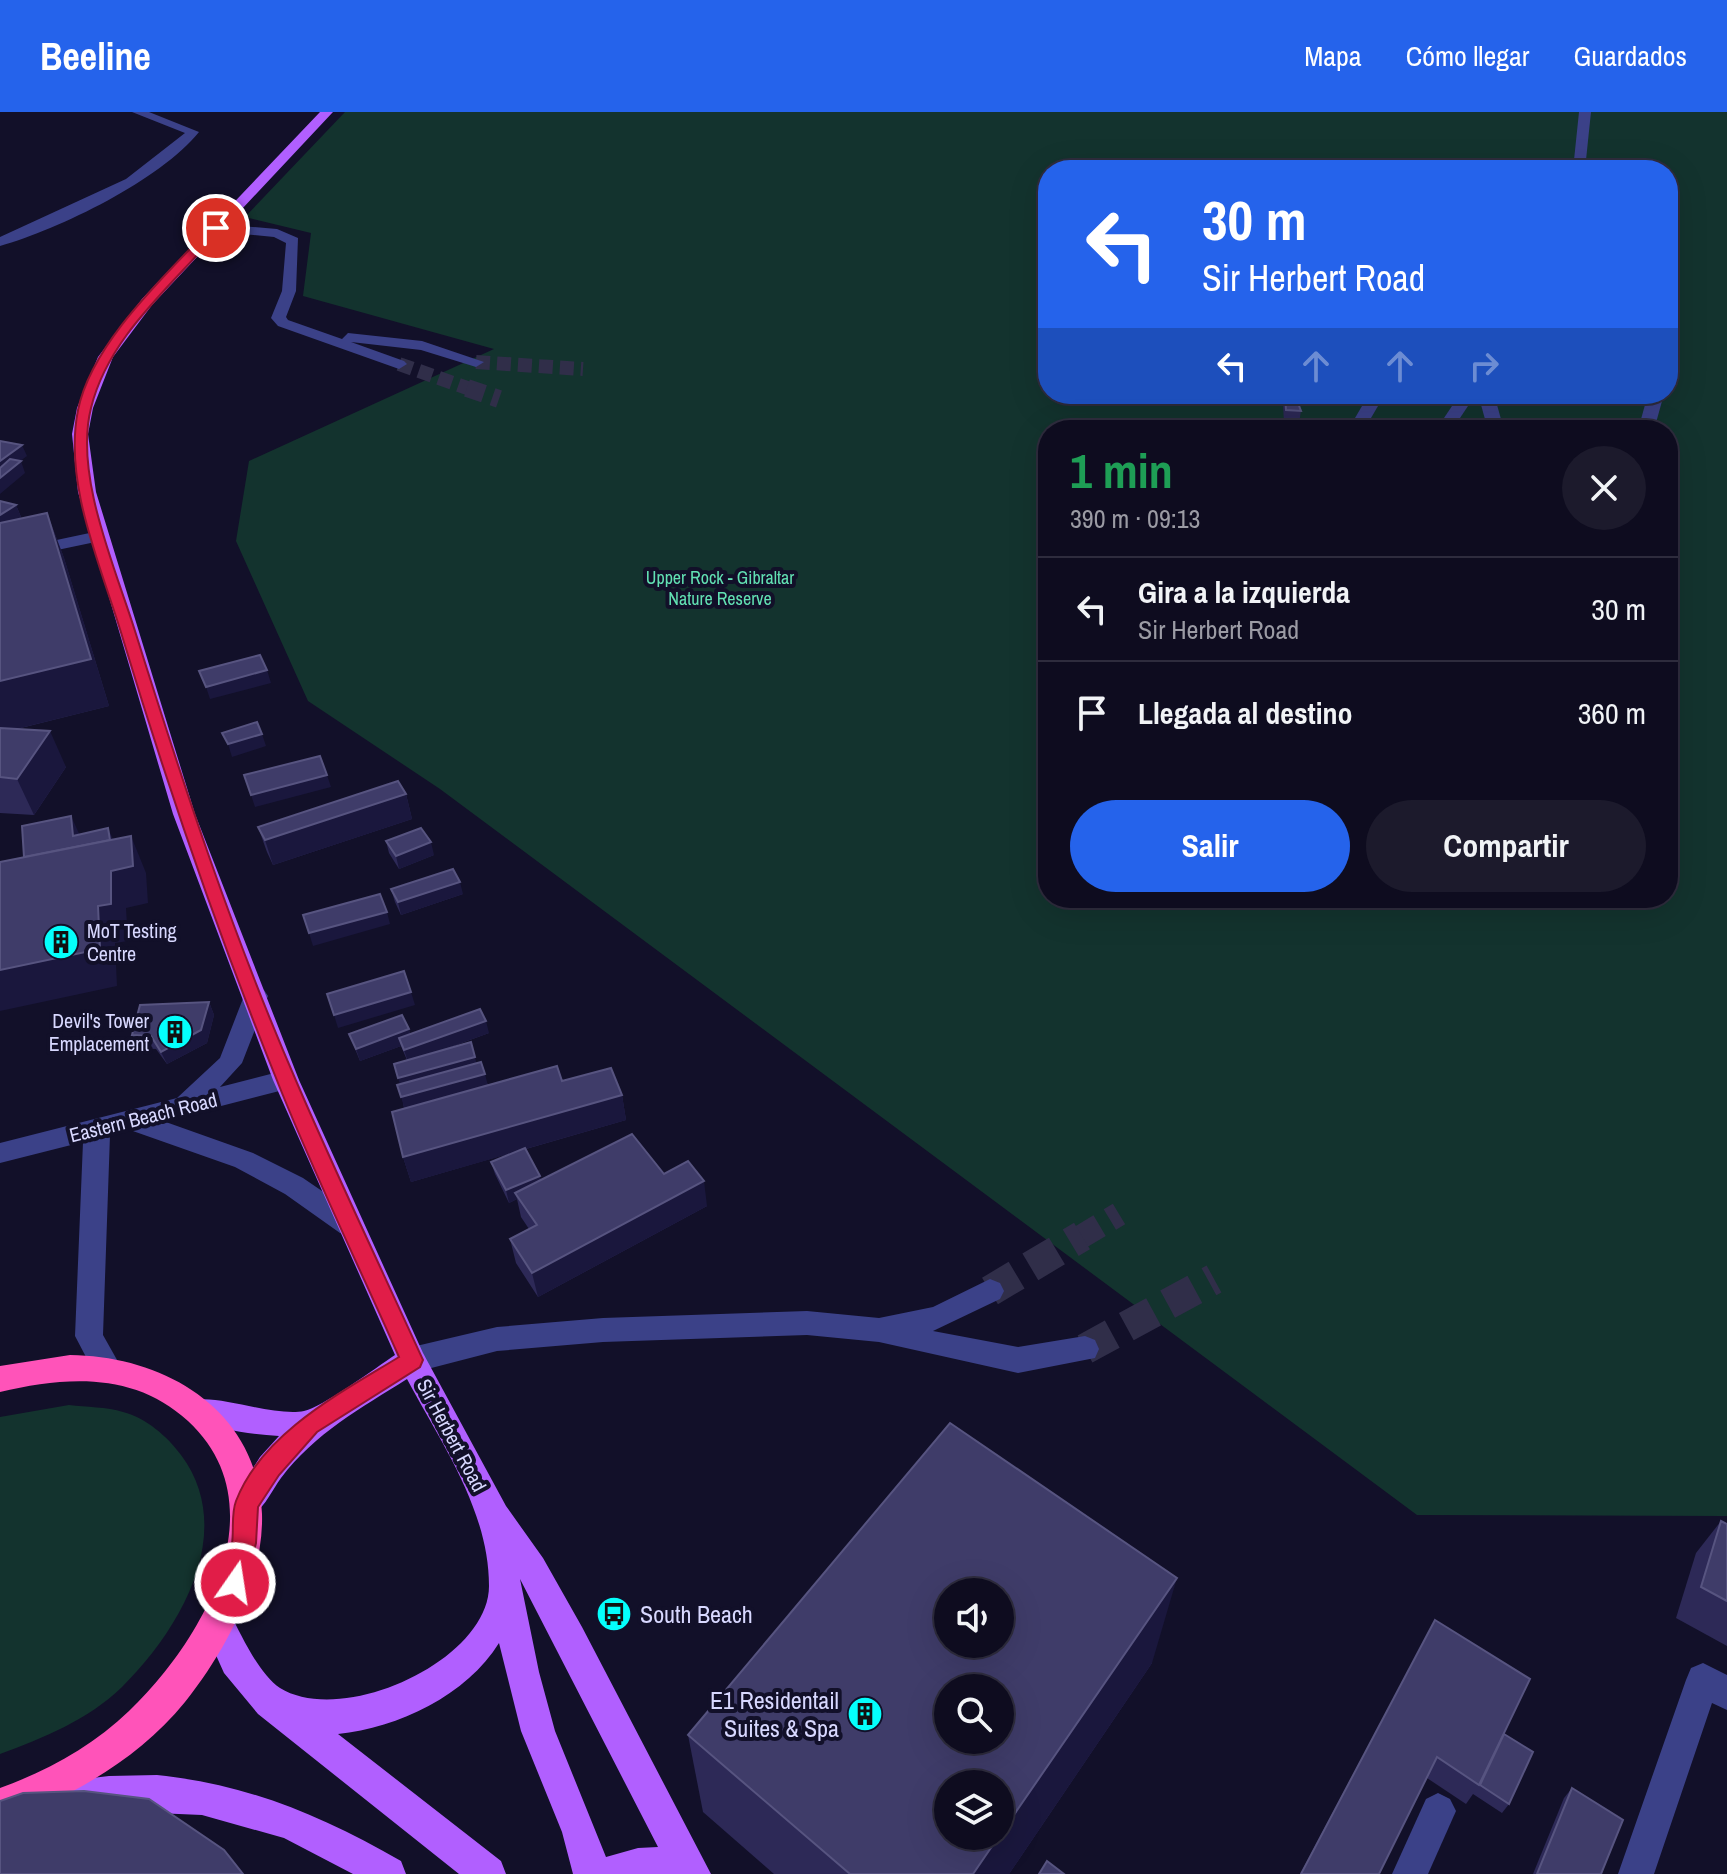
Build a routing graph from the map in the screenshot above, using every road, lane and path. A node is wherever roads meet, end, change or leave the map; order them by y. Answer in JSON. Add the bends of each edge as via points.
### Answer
{"nodes":[{"id":1,"x":138,"y":112,"type":"edge"},
{"id":2,"x":327,"y":112,"type":"edge"},
{"id":3,"x":1585,"y":112,"type":"edge"},
{"id":4,"x":1580,"y":160,"type":"edge"},
{"id":5,"x":216,"y":228,"type":"junction"},
{"id":6,"x":0,"y":242,"type":"edge"},
{"id":7,"x":325,"y":337,"type":"junction"},
{"id":8,"x":476,"y":362,"type":"tunnel mouth"},
{"id":9,"x":399,"y":364,"type":"tunnel mouth"},
{"id":10,"x":98,"y":532,"type":"junction"},
{"id":11,"x":0,"y":541,"type":"edge"},
{"id":12,"x":0,"y":557,"type":"edge"},
{"id":13,"x":256,"y":996,"type":"junction"},
{"id":14,"x":286,"y":1080,"type":"junction"},
{"id":15,"x":182,"y":1107,"type":"junction"},
{"id":16,"x":131,"y":1120,"type":"junction"},
{"id":17,"x":97,"y":1128,"type":"junction"},
{"id":18,"x":0,"y":1153,"type":"edge"},
{"id":19,"x":350,"y":1225,"type":"junction"},
{"id":20,"x":990,"y":1291,"type":"tunnel mouth"},
{"id":21,"x":879,"y":1330,"type":"junction"},
{"id":22,"x":1085,"y":1349,"type":"tunnel mouth"},
{"id":23,"x":412,"y":1360,"type":"junction"},
{"id":24,"x":106,"y":1367,"type":"junction"},
{"id":25,"x":0,"y":1379,"type":"edge"},
{"id":26,"x":203,"y":1410,"type":"junction"},
{"id":27,"x":309,"y":1425,"type":"junction"},
{"id":28,"x":246,"y":1504,"type":"junction"},
{"id":29,"x":495,"y":1516,"type":"junction"},
{"id":30,"x":504,"y":1582,"type":"junction"},
{"id":31,"x":218,"y":1624,"type":"junction"},
{"id":32,"x":1727,"y":1693,"type":"edge"},
{"id":33,"x":270,"y":1702,"type":"junction"},
{"id":34,"x":0,"y":1806,"type":"edge"},
{"id":35,"x":1438,"y":1811,"type":"dead end"},
{"id":36,"x":388,"y":1874,"type":"edge"},
{"id":37,"x":488,"y":1874,"type":"edge"},
{"id":38,"x":591,"y":1874,"type":"edge"},
{"id":39,"x":609,"y":1874,"type":"edge"},
{"id":40,"x":685,"y":1874,"type":"edge"},
{"id":41,"x":693,"y":1874,"type":"edge"},
{"id":42,"x":1410,"y":1874,"type":"edge"},
{"id":43,"x":1636,"y":1874,"type":"edge"}],
"edges":[{"from":1,"to":6,"type":"street","via":[[193,132],[182,146],[90,205]]},
{"from":2,"to":5,"type":"main road","name":"Sir Herbert Road"},
{"from":3,"to":4,"type":"street"},
{"from":5,"to":7,"type":"street","via":[[277,233],[293,241],[289,291],[278,318]]},
{"from":5,"to":10,"type":"main road","name":"Sir Herbert Road","via":[[147,302],[106,357],[94,383],[80,434]]},
{"from":7,"to":8,"type":"street","via":[[384,339]]},
{"from":7,"to":9,"type":"street"},
{"from":10,"to":11,"type":"street"},
{"from":10,"to":12,"type":"street"},
{"from":10,"to":13,"type":"main road","name":"Sir Herbert Road","via":[[184,814]]},
{"from":13,"to":14,"type":"main road","name":"Sir Herbert Road"},
{"from":13,"to":15,"type":"street","via":[[230,1063]]},
{"from":14,"to":15,"type":"street","name":"Eastern Beach Road"},
{"from":14,"to":19,"type":"main road","name":"Sir Herbert Road"},
{"from":15,"to":16,"type":"street","name":"Eastern Beach Road"},
{"from":16,"to":17,"type":"street","name":"Eastern Beach Road"},
{"from":16,"to":19,"type":"street","via":[[244,1160]]},
{"from":17,"to":18,"type":"street","name":"Eastern Beach Road"},
{"from":17,"to":24,"type":"street","via":[[89,1336]]},
{"from":19,"to":23,"type":"main road","name":"Sir Herbert Road"},
{"from":20,"to":21,"type":"street","via":[[938,1318]]},
{"from":21,"to":22,"type":"street","via":[[1018,1360]]},
{"from":21,"to":23,"type":"street","via":[[807,1323],[603,1330],[497,1339]]},
{"from":23,"to":27,"type":"main road"},
{"from":23,"to":29,"type":"main road","name":"Sir Herbert Road"},
{"from":24,"to":25,"type":"highway","via":[[38,1369]]},
{"from":24,"to":26,"type":"highway","via":[[159,1381]]},
{"from":26,"to":27,"type":"main road","via":[[239,1420]]},
{"from":26,"to":28,"type":"highway","via":[[239,1468]]},
{"from":27,"to":28,"type":"main road"},
{"from":28,"to":31,"type":"highway","via":[[235,1583]]},
{"from":29,"to":30,"type":"main road"},
{"from":29,"to":41,"type":"main road","via":[[532,1569]]},
{"from":30,"to":33,"type":"main road","via":[[501,1607],[480,1646],[446,1675],[397,1703],[329,1718]]},
{"from":30,"to":38,"type":"main road","via":[[523,1681]]},
{"from":31,"to":33,"type":"main road","via":[[236,1661]]},
{"from":31,"to":34,"type":"highway","via":[[181,1682],[116,1745],[58,1782]]},
{"from":32,"to":43,"type":"street","via":[[1703,1680]]},
{"from":33,"to":37,"type":"main road"},
{"from":34,"to":36,"type":"main road","via":[[136,1791],[216,1797],[280,1817]]},
{"from":35,"to":42,"type":"street"},
{"from":39,"to":40,"type":"main road","via":[[633,1865],[658,1865]]}]}
